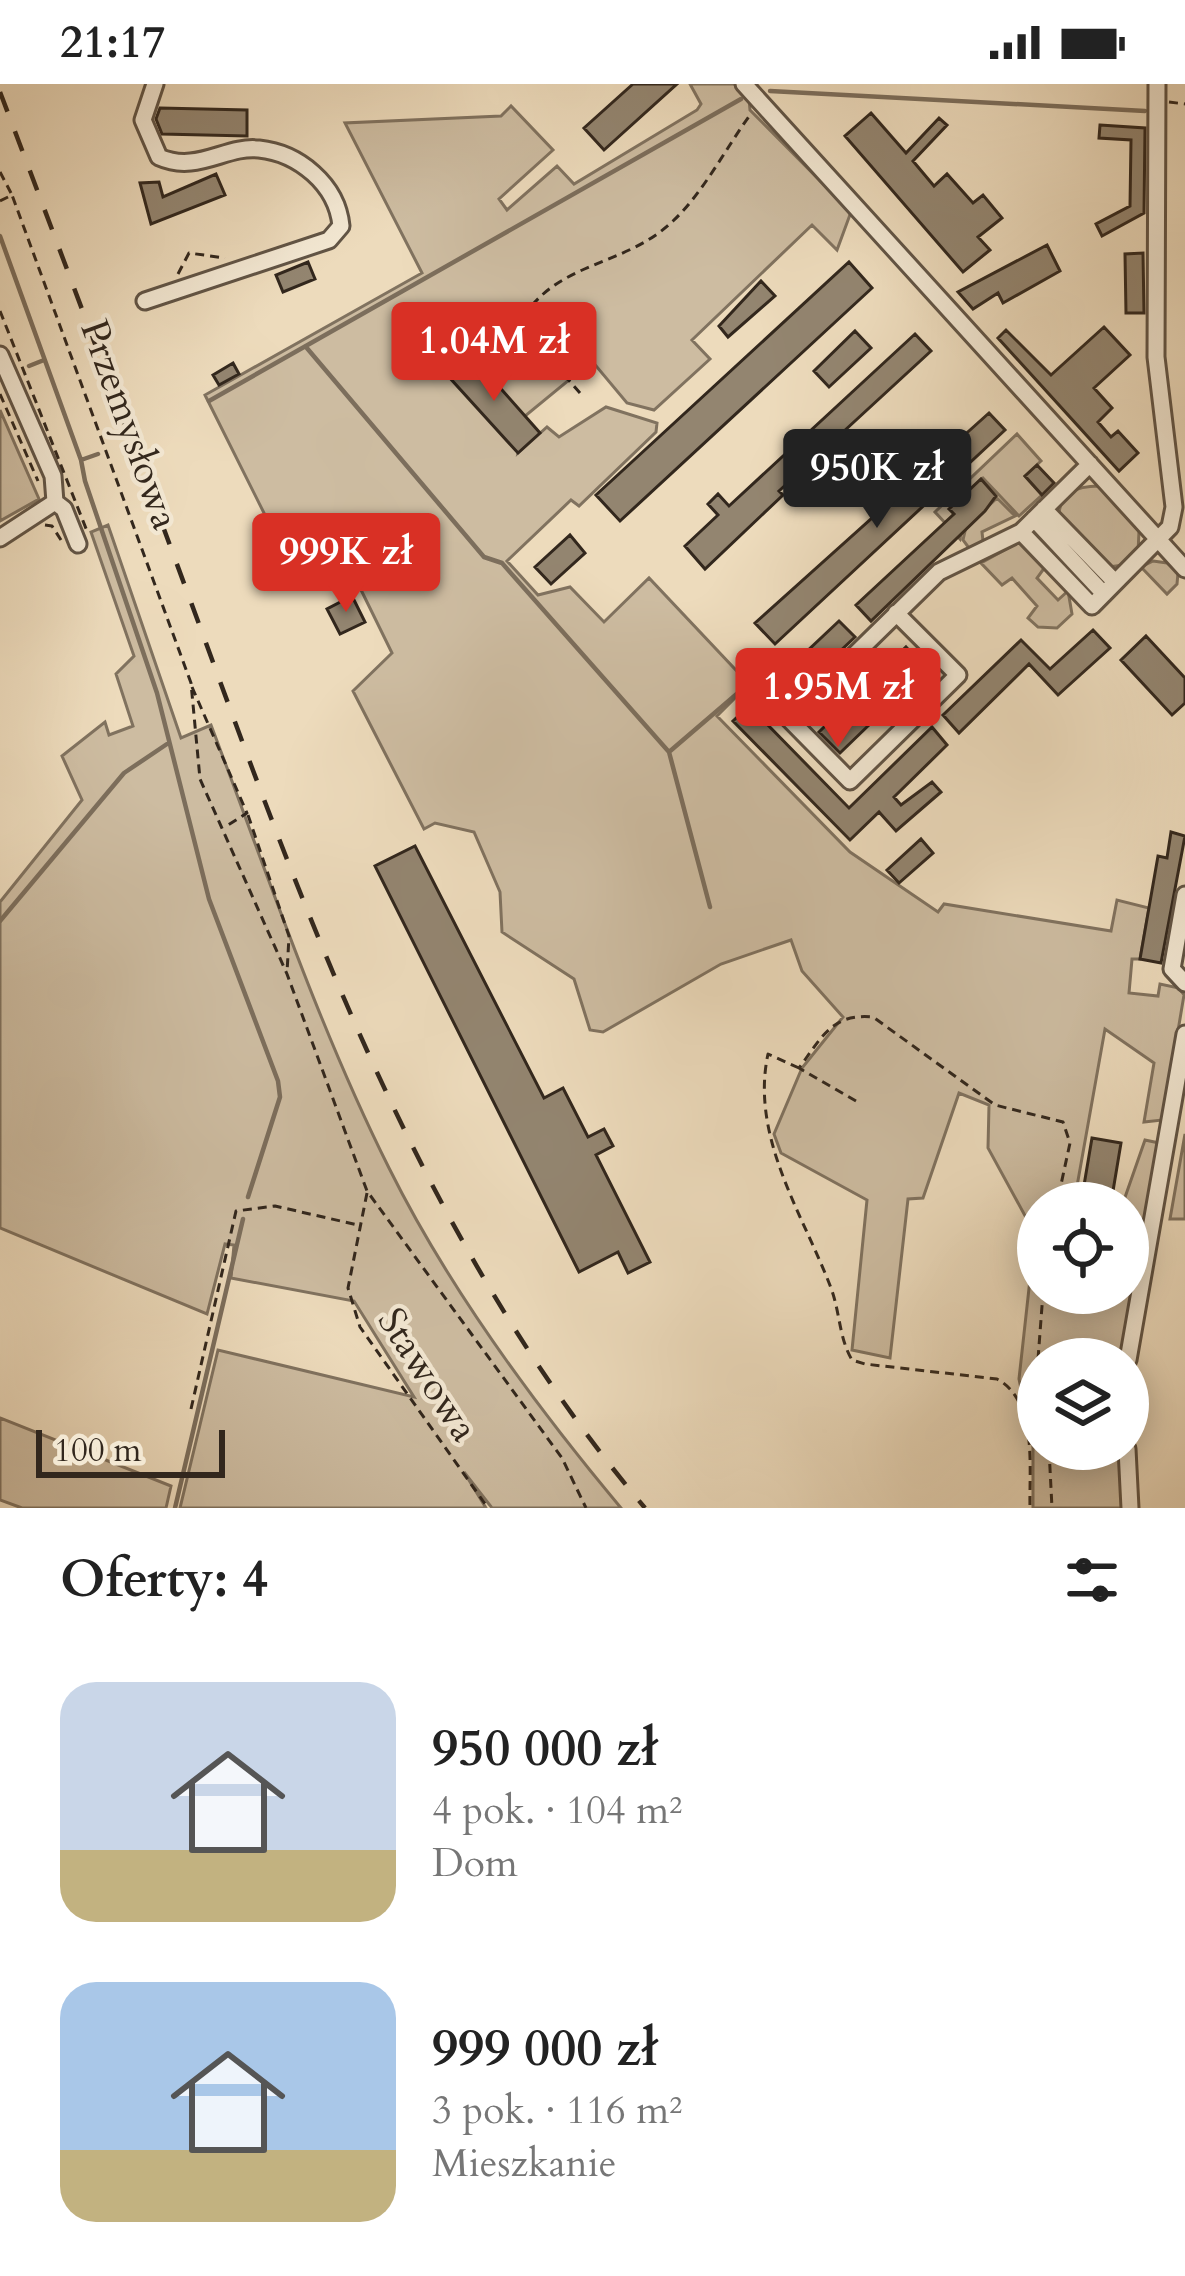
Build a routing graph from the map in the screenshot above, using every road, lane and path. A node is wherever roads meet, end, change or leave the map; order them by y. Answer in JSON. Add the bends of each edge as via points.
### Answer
{"nodes":[{"id":1,"x":155,"y":84,"type":"edge"},
{"id":2,"x":744,"y":84,"type":"edge"},
{"id":3,"x":1156,"y":84,"type":"edge"},
{"id":4,"x":760,"y":100,"type":"junction"},
{"id":5,"x":0,"y":172,"type":"edge"},
{"id":6,"x":12,"y":195,"type":"junction"},
{"id":7,"x":0,"y":201,"type":"edge"},
{"id":8,"x":240,"y":270,"type":"junction"},
{"id":9,"x":176,"y":291,"type":"junction"},
{"id":10,"x":145,"y":301,"type":"dead end"},
{"id":11,"x":0,"y":356,"type":"edge"},
{"id":12,"x":580,"y":393,"type":"dead end"},
{"id":13,"x":0,"y":394,"type":"edge"},
{"id":14,"x":1090,"y":464,"type":"junction"},
{"id":15,"x":50,"y":498,"type":"junction"},
{"id":16,"x":1033,"y":520,"type":"junction"},
{"id":17,"x":40,"y":526,"type":"dead end"},
{"id":18,"x":0,"y":538,"type":"edge"},
{"id":19,"x":1159,"y":539,"type":"junction"},
{"id":20,"x":76,"y":540,"type":"joint"},
{"id":21,"x":1185,"y":569,"type":"edge"},
{"id":22,"x":1110,"y":588,"type":"junction"},
{"id":23,"x":896,"y":614,"type":"junction"},
{"id":24,"x":191,"y":683,"type":"junction"},
{"id":25,"x":247,"y":813,"type":"junction"},
{"id":26,"x":224,"y":828,"type":"junction"},
{"id":27,"x":1185,"y":896,"type":"edge"},
{"id":28,"x":287,"y":974,"type":"junction"},
{"id":29,"x":1185,"y":983,"type":"edge"},
{"id":30,"x":1185,"y":1034,"type":"edge"},
{"id":31,"x":799,"y":1068,"type":"junction"},
{"id":32,"x":856,"y":1101,"type":"dead end"},
{"id":33,"x":1062,"y":1182,"type":"edge"},
{"id":34,"x":367,"y":1191,"type":"junction"},
{"id":35,"x":360,"y":1226,"type":"junction"},
{"id":36,"x":1132,"y":1338,"type":"edge"},
{"id":37,"x":191,"y":1409,"type":"dead end"},
{"id":38,"x":1050,"y":1470,"type":"edge"},
{"id":39,"x":1128,"y":1470,"type":"edge"},
{"id":40,"x":488,"y":1508,"type":"edge"},
{"id":41,"x":586,"y":1508,"type":"edge"},
{"id":42,"x":1030,"y":1508,"type":"edge"},
{"id":43,"x":1052,"y":1508,"type":"edge"},
{"id":44,"x":1130,"y":1508,"type":"edge"}],
"edges":[{"from":1,"to":8,"type":"street","via":[[143,120],[159,157],[212,161],[259,149],[292,158],[317,175],[340,217],[339,233],[329,240]]},
{"from":2,"to":4,"type":"street"},
{"from":3,"to":19,"type":"street","via":[[1156,357],[1174,507]]},
{"from":4,"to":12,"type":"path","via":[[673,221],[542,290],[525,313],[516,330]]},
{"from":4,"to":14,"type":"street"},
{"from":5,"to":6,"type":"path","name":"Przemysłowa"},
{"from":6,"to":7,"type":"path"},
{"from":6,"to":24,"type":"path","name":"Przemysłowa"},
{"from":8,"to":9,"type":"street"},
{"from":8,"to":9,"type":"path","via":[[214,253],[189,253],[178,266]]},
{"from":9,"to":10,"type":"street"},
{"from":11,"to":15,"type":"street","via":[[53,476]]},
{"from":13,"to":15,"type":"path"},
{"from":14,"to":16,"type":"street"},
{"from":14,"to":19,"type":"street"},
{"from":15,"to":18,"type":"street"},
{"from":15,"to":20,"type":"street","via":[[64,509]]},
{"from":16,"to":22,"type":"street"},
{"from":16,"to":22,"type":"street","via":[[1092,606]]},
{"from":16,"to":23,"type":"street","via":[[939,572]]},
{"from":17,"to":20,"type":"path","via":[[52,526],[59,541]]},
{"from":19,"to":21,"type":"street"},
{"from":19,"to":22,"type":"street"},
{"from":23,"to":23,"type":"street","via":[[789,719],[850,781],[958,675]]},
{"from":24,"to":25,"type":"path"},
{"from":24,"to":26,"type":"path","name":"Przemysłowa","via":[[200,779]]},
{"from":25,"to":26,"type":"path"},
{"from":25,"to":28,"type":"path","via":[[289,936]]},
{"from":26,"to":28,"type":"path","name":"Przemysłowa"},
{"from":27,"to":29,"type":"street","via":[[1172,968]]},
{"from":28,"to":34,"type":"path"},
{"from":30,"to":36,"type":"street"},
{"from":31,"to":32,"type":"path"},
{"from":31,"to":33,"type":"path","via":[[833,1021],[873,1017],[994,1106],[1068,1128]]},
{"from":31,"to":42,"type":"path","via":[[768,1054],[767,1120],[833,1293],[844,1347],[865,1364],[998,1379],[1014,1388],[1024,1412]]},
{"from":34,"to":35,"type":"path","name":"Stawowa"},
{"from":34,"to":41,"type":"path","via":[[562,1458]]},
{"from":35,"to":37,"type":"path","via":[[288,1208],[236,1211]]},
{"from":35,"to":40,"type":"path","name":"Stawowa","via":[[348,1288],[360,1327]]},
{"from":38,"to":43,"type":"path"},
{"from":39,"to":44,"type":"street"}]}
